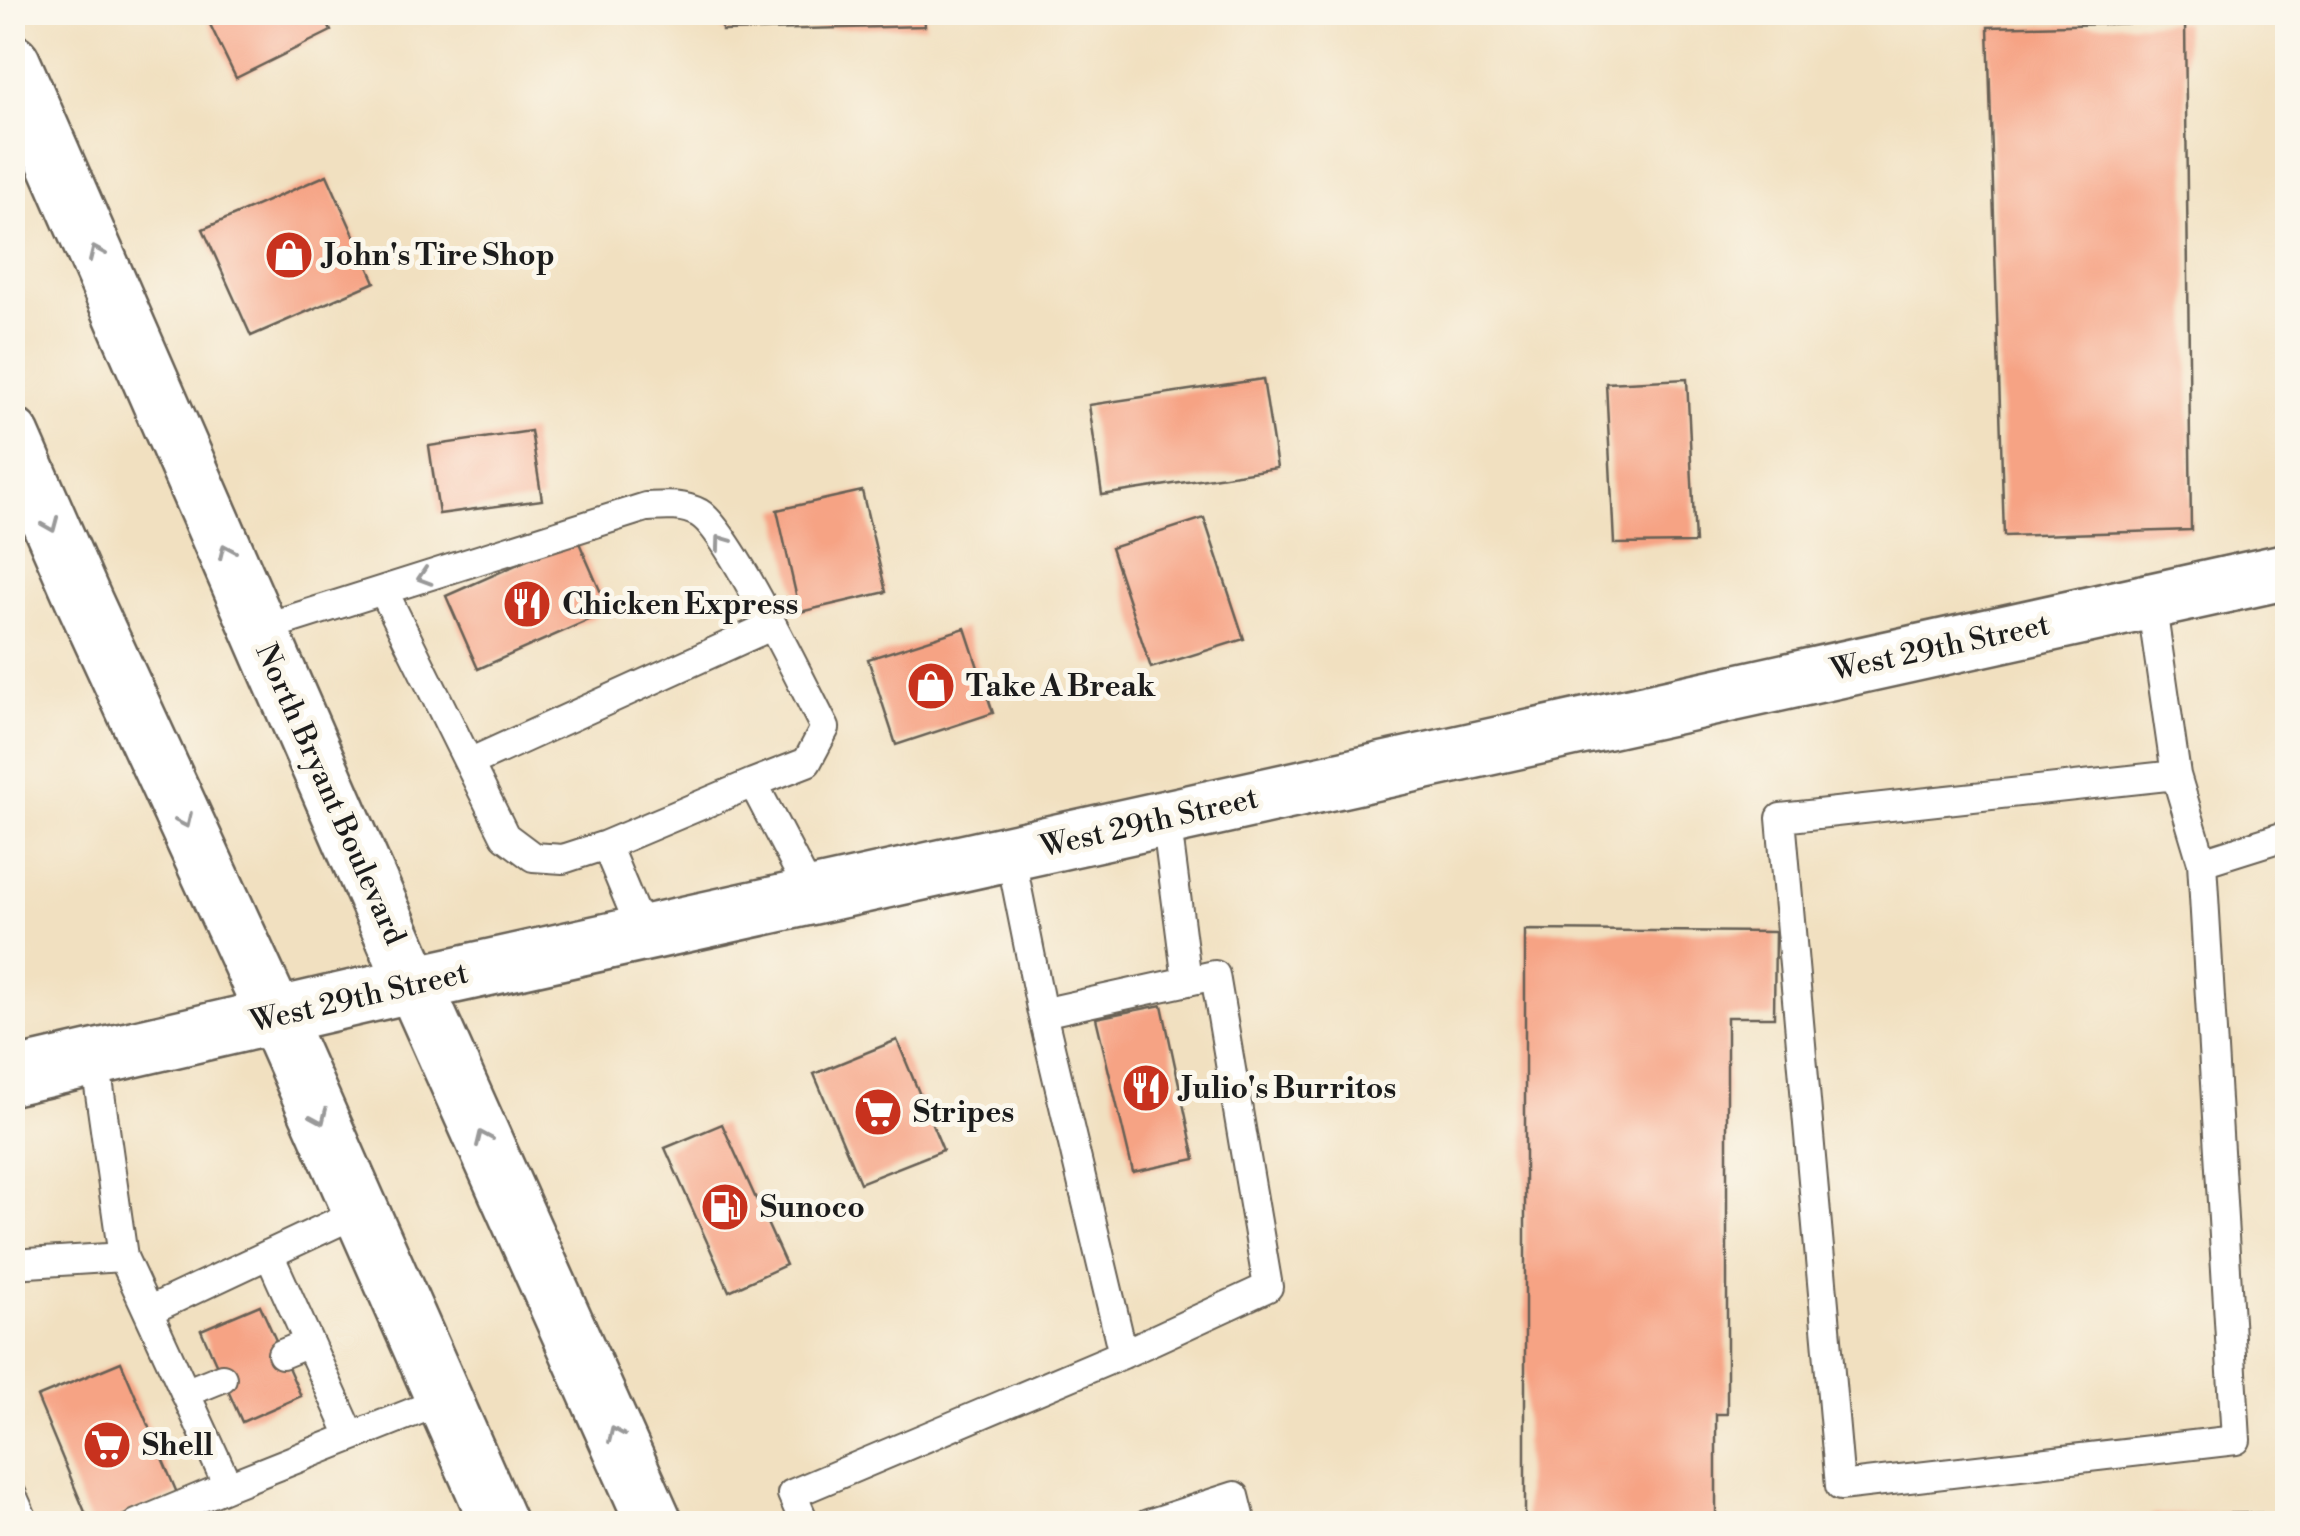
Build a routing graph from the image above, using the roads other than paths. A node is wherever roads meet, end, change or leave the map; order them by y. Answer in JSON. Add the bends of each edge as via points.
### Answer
{"nodes":[{"id":1,"x":12,"y":62,"type":"edge"},
{"id":2,"x":12,"y":436,"type":"edge"},
{"id":3,"x":2288,"y":571,"type":"edge"},
{"id":4,"x":383,"y":590,"type":"junction"},
{"id":5,"x":2151,"y":601,"type":"junction"},
{"id":6,"x":771,"y":626,"type":"junction"},
{"id":7,"x":260,"y":629,"type":"junction"},
{"id":8,"x":469,"y":763,"type":"junction"},
{"id":9,"x":2176,"y":775,"type":"junction"},
{"id":10,"x":753,"y":782,"type":"junction"},
{"id":11,"x":1166,"y":818,"type":"junction"},
{"id":12,"x":2288,"y":835,"type":"edge"},
{"id":13,"x":606,"y":845,"type":"junction"},
{"id":14,"x":1010,"y":853,"type":"junction"},
{"id":15,"x":2202,"y":862,"type":"junction"},
{"id":16,"x":812,"y":896,"type":"junction"},
{"id":17,"x":643,"y":934,"type":"junction"},
{"id":18,"x":1187,"y":981,"type":"junction"},
{"id":19,"x":414,"y":984,"type":"junction"},
{"id":20,"x":1042,"y":1013,"type":"junction"},
{"id":21,"x":275,"y":1016,"type":"junction"},
{"id":22,"x":95,"y":1058,"type":"junction"},
{"id":23,"x":12,"y":1077,"type":"edge"},
{"id":24,"x":361,"y":1211,"type":"junction"},
{"id":25,"x":269,"y":1254,"type":"junction"},
{"id":26,"x":124,"y":1258,"type":"junction"},
{"id":27,"x":12,"y":1264,"type":"edge"},
{"id":28,"x":148,"y":1311,"type":"junction"},
{"id":29,"x":309,"y":1343,"type":"junction"},
{"id":30,"x":282,"y":1354,"type":"dead end"},
{"id":31,"x":1124,"y":1354,"type":"junction"},
{"id":32,"x":222,"y":1378,"type":"dead end"},
{"id":33,"x":185,"y":1393,"type":"junction"},
{"id":34,"x":444,"y":1400,"type":"junction"},
{"id":35,"x":352,"y":1436,"type":"junction"},
{"id":36,"x":228,"y":1486,"type":"junction"},
{"id":37,"x":12,"y":1494,"type":"edge"},
{"id":38,"x":488,"y":1520,"type":"edge"},
{"id":39,"x":24,"y":1524,"type":"edge"},
{"id":40,"x":137,"y":1524,"type":"edge"},
{"id":41,"x":654,"y":1524,"type":"edge"},
{"id":42,"x":805,"y":1524,"type":"edge"},
{"id":43,"x":1148,"y":1524,"type":"edge"},
{"id":44,"x":1242,"y":1524,"type":"edge"}],
"edges":[{"from":7,"to":1,"type":"main road","name":"North Bryant Boulevard","one_way":true},
{"from":2,"to":21,"type":"main road","one_way":true},
{"from":3,"to":5,"type":"main road","name":"West 29th Street"},
{"from":6,"to":4,"type":"lane","one_way":true,"via":[[703,515],[680,506],[646,507]]},
{"from":4,"to":7,"type":"lane"},
{"from":4,"to":8,"type":"lane"},
{"from":5,"to":9,"type":"lane"},
{"from":5,"to":11,"type":"main road","name":"West 29th Street"},
{"from":6,"to":8,"type":"lane"},
{"from":6,"to":10,"type":"lane","via":[[826,728],[807,762]]},
{"from":7,"to":19,"type":"main road","name":"North Bryant Boulevard"},
{"from":8,"to":13,"type":"lane","via":[[505,836],[533,857],[563,859]]},
{"from":9,"to":15,"type":"lane"},
{"from":9,"to":15,"type":"lane","via":[[1781,818],[1840,1486],[2236,1440]]},
{"from":10,"to":13,"type":"lane"},
{"from":10,"to":16,"type":"lane"},
{"from":11,"to":14,"type":"main road","name":"West 29th Street"},
{"from":11,"to":18,"type":"lane"},
{"from":12,"to":15,"type":"lane"},
{"from":13,"to":17,"type":"lane"},
{"from":14,"to":16,"type":"main road","name":"West 29th Street"},
{"from":14,"to":20,"type":"lane"},
{"from":16,"to":17,"type":"main road","name":"West 29th Street"},
{"from":17,"to":19,"type":"main road","name":"West 29th Street"},
{"from":18,"to":20,"type":"lane"},
{"from":18,"to":31,"type":"lane","via":[[1214,975],[1268,1286]]},
{"from":19,"to":21,"type":"main road","name":"West 29th Street"},
{"from":41,"to":19,"type":"main road","name":"North Bryant Boulevard","one_way":true},
{"from":20,"to":31,"type":"lane"},
{"from":21,"to":22,"type":"main road","name":"West 29th Street"},
{"from":21,"to":24,"type":"main road","one_way":true},
{"from":22,"to":23,"type":"main road","name":"West 29th Street"},
{"from":22,"to":26,"type":"lane"},
{"from":24,"to":25,"type":"lane"},
{"from":24,"to":34,"type":"main road"},
{"from":25,"to":28,"type":"lane"},
{"from":25,"to":29,"type":"lane"},
{"from":26,"to":27,"type":"lane"},
{"from":26,"to":28,"type":"lane"},
{"from":28,"to":33,"type":"lane"},
{"from":29,"to":30,"type":"lane"},
{"from":29,"to":35,"type":"lane"},
{"from":31,"to":42,"type":"lane","via":[[792,1494]]},
{"from":32,"to":33,"type":"lane"},
{"from":33,"to":36,"type":"lane"},
{"from":34,"to":35,"type":"lane"},
{"from":34,"to":38,"type":"main road"},
{"from":35,"to":36,"type":"lane"},
{"from":36,"to":40,"type":"lane"},
{"from":37,"to":39,"type":"lane"},
{"from":43,"to":44,"type":"lane","via":[[1234,1496]]}]}
